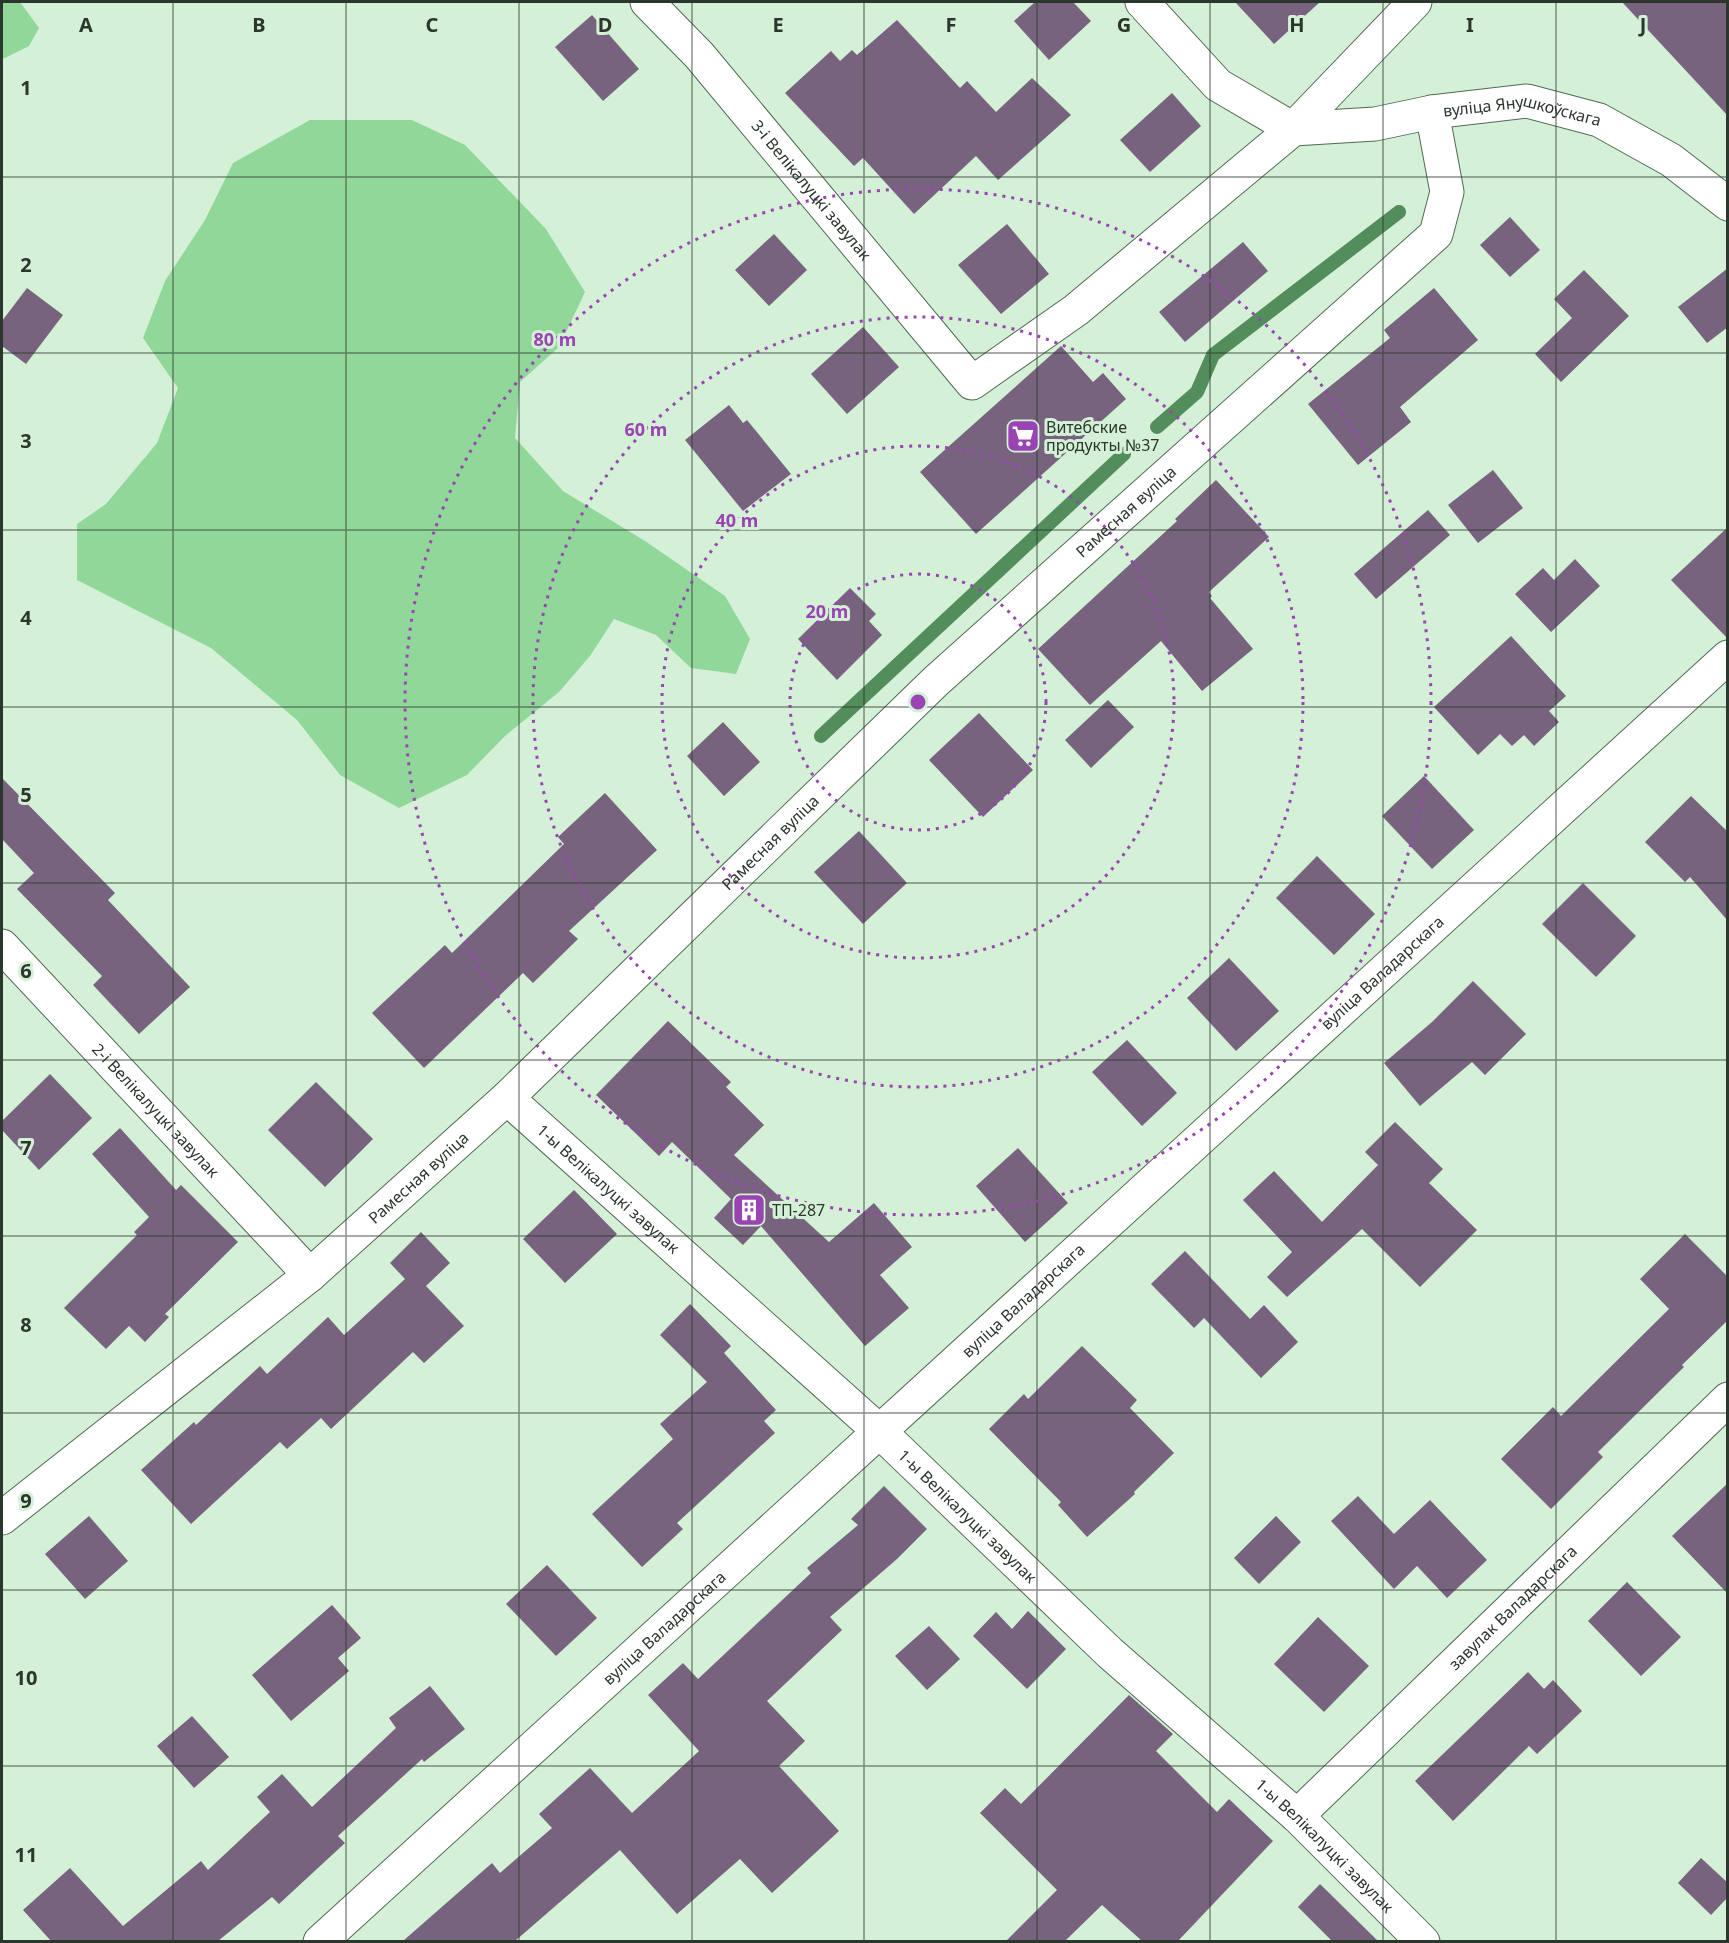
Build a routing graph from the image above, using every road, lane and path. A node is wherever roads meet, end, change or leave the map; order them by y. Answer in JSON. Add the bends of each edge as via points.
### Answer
{"nodes":[{"id":1,"x":647,"y":2,"type":"edge"},
{"id":2,"x":1142,"y":2,"type":"edge"},
{"id":3,"x":1415,"y":2,"type":"edge"},
{"id":4,"x":1431,"y":112,"type":"junction"},
{"id":5,"x":1293,"y":129,"type":"junction"},
{"id":6,"x":1728,"y":204,"type":"edge"},
{"id":7,"x":1728,"y":657,"type":"edge"},
{"id":8,"x":2,"y":946,"type":"edge"},
{"id":9,"x":507,"y":1098,"type":"junction"},
{"id":10,"x":310,"y":1275,"type":"junction"},
{"id":11,"x":1728,"y":1399,"type":"edge"},
{"id":12,"x":878,"y":1430,"type":"junction"},
{"id":13,"x":2,"y":1518,"type":"edge"},
{"id":14,"x":1297,"y":1816,"type":"junction"},
{"id":15,"x":320,"y":1941,"type":"edge"},
{"id":16,"x":1421,"y":1941,"type":"edge"}],
"edges":[{"from":1,"to":5,"type":"street","name":"3-і Велікалуцкі завулак","via":[[699,55],[972,383],[1076,310]]},
{"from":2,"to":5,"type":"street","via":[[1218,85]]},
{"from":3,"to":5,"type":"street"},
{"from":4,"to":5,"type":"street","name":"вуліца Янушкоўскага","via":[[1375,124]]},
{"from":4,"to":6,"type":"street","name":"вуліца Янушкоўскага","via":[[1527,101],[1599,120],[1671,160]]},
{"from":4,"to":9,"type":"street","name":"Рамесная вуліца","via":[[1448,192],[1436,234],[936,681]]},
{"from":7,"to":12,"type":"street","name":"вуліца Валадарскага"},
{"from":8,"to":10,"type":"street","name":"2-і Велікалуцкі завулак"},
{"from":9,"to":10,"type":"street","name":"Рамесная вуліца"},
{"from":9,"to":12,"type":"street","name":"1-ы Велікалуцкі завулак"},
{"from":10,"to":13,"type":"street","name":"Рамесная вуліца"},
{"from":11,"to":14,"type":"street","name":"завулак Валадарскага"},
{"from":12,"to":14,"type":"street","name":"1-ы Велікалуцкі завулак","via":[[1110,1653]]},
{"from":12,"to":15,"type":"street","name":"вуліца Валадарскага"},
{"from":14,"to":16,"type":"street","name":"1-ы Велікалуцкі завулак"}]}
